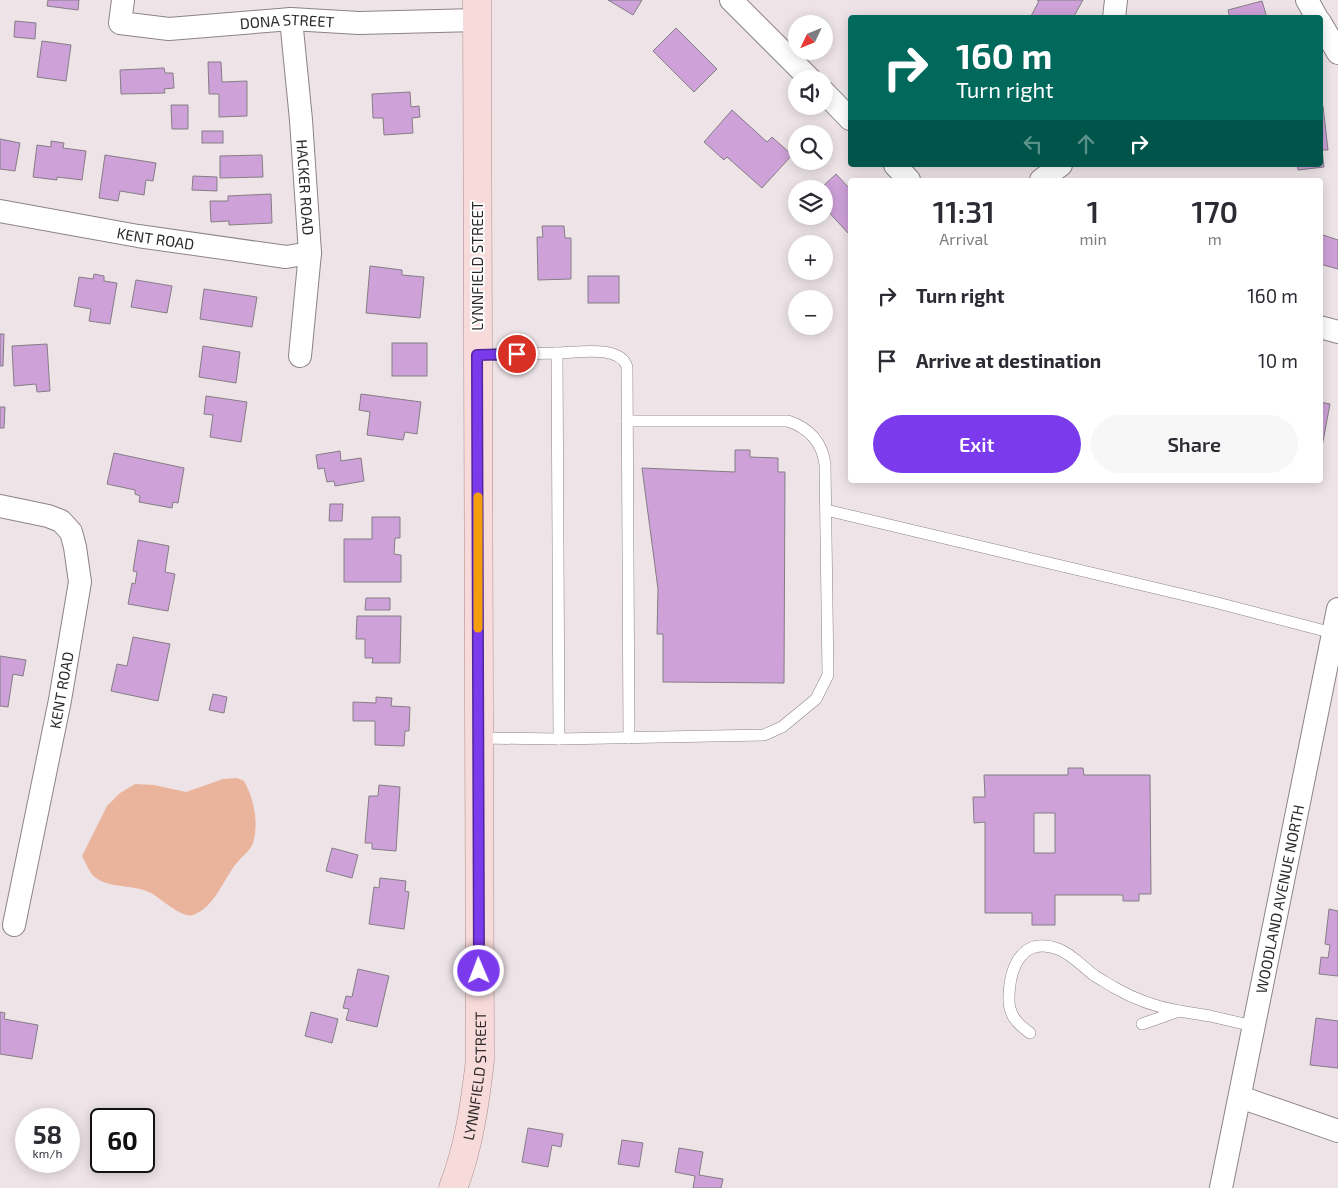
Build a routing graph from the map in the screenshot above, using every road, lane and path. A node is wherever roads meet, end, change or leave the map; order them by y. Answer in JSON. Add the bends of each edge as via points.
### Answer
{"nodes":[{"id":1,"x":123,"y":0,"type":"edge"},
{"id":2,"x":731,"y":0,"type":"edge"},
{"id":3,"x":1116,"y":0,"type":"edge"},
{"id":4,"x":1307,"y":0,"type":"edge"},
{"id":5,"x":477,"y":10,"type":"edge"},
{"id":6,"x":1114,"y":15,"type":"edge"},
{"id":7,"x":1315,"y":15,"type":"edge"},
{"id":8,"x":291,"y":19,"type":"junction"},
{"id":9,"x":1323,"y":27,"type":"edge"},
{"id":10,"x":1338,"y":53,"type":"edge"},
{"id":11,"x":801,"y":70,"type":"edge"},
{"id":12,"x":833,"y":101,"type":"edge"},
{"id":13,"x":848,"y":117,"type":"edge"},
{"id":14,"x":897,"y":167,"type":"edge"},
{"id":15,"x":1058,"y":167,"type":"edge"},
{"id":16,"x":907,"y":178,"type":"edge"},
{"id":17,"x":1044,"y":178,"type":"edge"},
{"id":18,"x":0,"y":211,"type":"edge"},
{"id":19,"x":310,"y":252,"type":"junction"},
{"id":20,"x":1323,"y":328,"type":"edge"},
{"id":21,"x":1338,"y":332,"type":"edge"},
{"id":22,"x":557,"y":353,"type":"junction"},
{"id":23,"x":477,"y":355,"type":"junction"},
{"id":24,"x":300,"y":356,"type":"dead end"},
{"id":25,"x":627,"y":421,"type":"junction"},
{"id":26,"x":0,"y":506,"type":"edge"},
{"id":27,"x":826,"y":510,"type":"junction"},
{"id":28,"x":1338,"y":609,"type":"edge"},
{"id":29,"x":1333,"y":633,"type":"junction"},
{"id":30,"x":478,"y":738,"type":"junction"},
{"id":31,"x":629,"y":738,"type":"junction"},
{"id":32,"x":559,"y":739,"type":"junction"},
{"id":33,"x":14,"y":925,"type":"dead end"},
{"id":34,"x":1179,"y":1012,"type":"junction"},
{"id":35,"x":1142,"y":1024,"type":"dead end"},
{"id":36,"x":1253,"y":1026,"type":"junction"},
{"id":37,"x":1030,"y":1033,"type":"dead end"},
{"id":38,"x":1240,"y":1097,"type":"junction"},
{"id":39,"x":1338,"y":1131,"type":"edge"},
{"id":40,"x":453,"y":1188,"type":"edge"},
{"id":41,"x":1221,"y":1188,"type":"edge"}],
"edges":[{"from":1,"to":8,"type":"street","name":"DONA STREET","via":[[120,24],[169,30]]},
{"from":2,"to":11,"type":"street"},
{"from":3,"to":6,"type":"street"},
{"from":4,"to":7,"type":"street"},
{"from":5,"to":8,"type":"street","name":"DONA STREET","via":[[359,23]]},
{"from":5,"to":23,"type":"main road","name":"LYNNFIELD STREET"},
{"from":8,"to":19,"type":"street","name":"HACKER ROAD","via":[[302,120]]},
{"from":9,"to":10,"type":"street"},
{"from":12,"to":13,"type":"street"},
{"from":14,"to":16,"type":"street"},
{"from":15,"to":17,"type":"street"},
{"from":18,"to":19,"type":"street","name":"KENT ROAD","via":[[138,236],[286,257]]},
{"from":19,"to":24,"type":"street","name":"HACKER ROAD"},
{"from":20,"to":21,"type":"street"},
{"from":22,"to":23,"type":"lane"},
{"from":22,"to":25,"type":"lane","via":[[608,352],[622,358],[627,371]]},
{"from":22,"to":32,"type":"lane"},
{"from":23,"to":30,"type":"main road","name":"LYNNFIELD STREET"},
{"from":25,"to":27,"type":"lane","via":[[779,421],[796,424],[811,433],[821,447],[825,464]]},
{"from":25,"to":31,"type":"lane"},
{"from":26,"to":33,"type":"street","name":"KENT ROAD","via":[[61,521],[71,532],[80,582],[60,700]]},
{"from":27,"to":29,"type":"lane"},
{"from":27,"to":31,"type":"lane","via":[[828,675],[816,699],[787,724],[764,735]]},
{"from":28,"to":29,"type":"street","name":"WOODLAND AVENUE NORTH"},
{"from":29,"to":36,"type":"street","name":"WOODLAND AVENUE NORTH"},
{"from":30,"to":32,"type":"lane"},
{"from":30,"to":40,"type":"main road","name":"LYNNFIELD STREET","via":[[480,1060],[474,1112]]},
{"from":31,"to":32,"type":"lane"},
{"from":34,"to":35,"type":"lane"},
{"from":34,"to":36,"type":"lane"},
{"from":34,"to":37,"type":"lane","via":[[1134,998],[1096,976],[1060,949],[1039,946],[1030,948],[1021,956],[1010,980],[1010,1014]]},
{"from":36,"to":38,"type":"street","name":"WOODLAND AVENUE NORTH"},
{"from":38,"to":39,"type":"street"},
{"from":38,"to":41,"type":"street","name":"WOODLAND AVENUE NORTH"}]}
